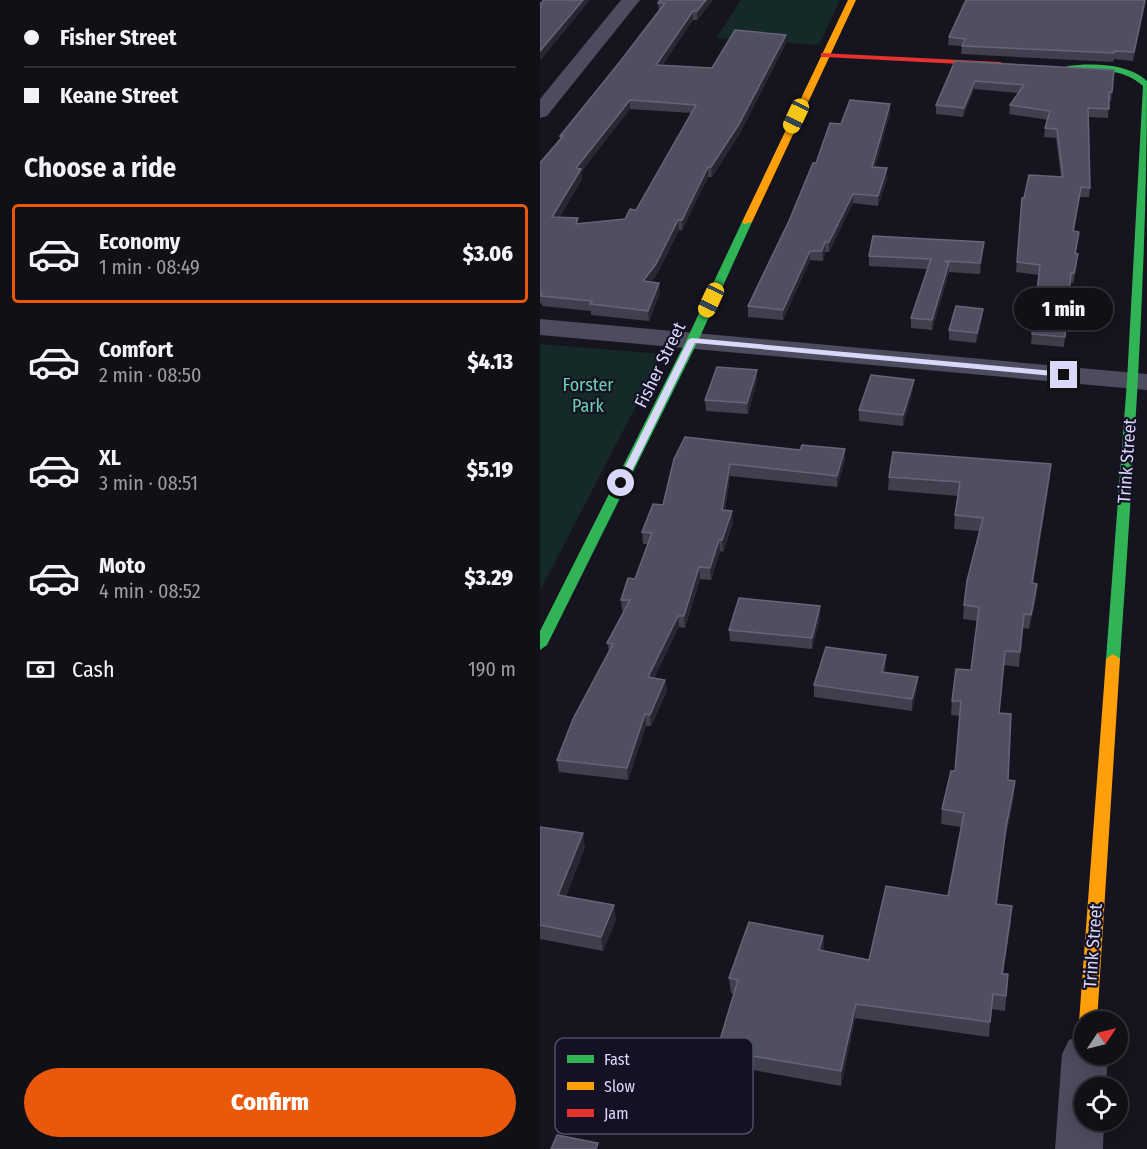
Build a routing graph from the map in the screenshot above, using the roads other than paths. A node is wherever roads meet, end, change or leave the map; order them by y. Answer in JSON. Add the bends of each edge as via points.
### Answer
{"nodes":[{"id":1,"x":631,"y":0,"type":"edge"},
{"id":2,"x":852,"y":0,"type":"edge"},
{"id":3,"x":824,"y":55,"type":"junction"},
{"id":4,"x":1010,"y":65,"type":"edge"},
{"id":5,"x":1056,"y":67,"type":"edge"},
{"id":6,"x":540,"y":112,"type":"edge"},
{"id":7,"x":540,"y":327,"type":"edge"},
{"id":8,"x":692,"y":340,"type":"junction"},
{"id":9,"x":1140,"y":382,"type":"edge"},
{"id":10,"x":540,"y":645,"type":"edge"},
{"id":11,"x":1089,"y":1011,"type":"edge"},
{"id":12,"x":1084,"y":1065,"type":"edge"},
{"id":13,"x":1079,"y":1149,"type":"edge"}],
"edges":[{"from":1,"to":6,"type":"street"},
{"from":2,"to":3,"type":"street","name":"Fisher Street"},
{"from":3,"to":4,"type":"street"},
{"from":3,"to":8,"type":"street","name":"Fisher Street"},
{"from":5,"to":9,"type":"street","name":"Trink Street","via":[[1128,72],[1147,85]]},
{"from":7,"to":8,"type":"street"},
{"from":8,"to":9,"type":"street"},
{"from":8,"to":10,"type":"street","name":"Fisher Street"},
{"from":9,"to":11,"type":"street","name":"Trink Street"},
{"from":12,"to":13,"type":"street"}]}
